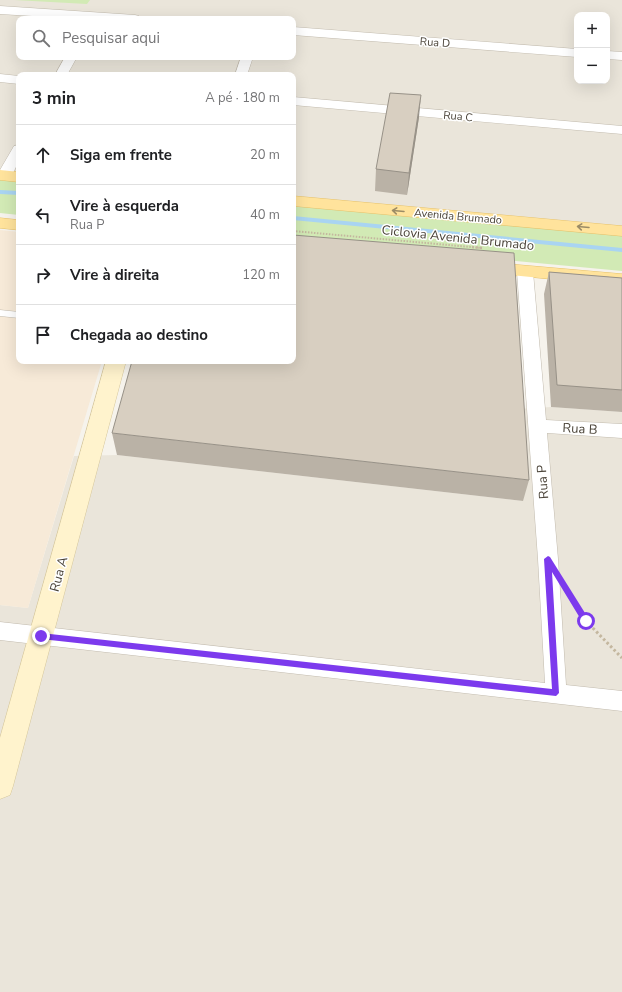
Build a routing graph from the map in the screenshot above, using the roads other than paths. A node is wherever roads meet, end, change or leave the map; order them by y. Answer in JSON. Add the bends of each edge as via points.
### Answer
{"nodes":[{"id":1,"x":0,"y":10,"type":"edge"},
{"id":2,"x":95,"y":13,"type":"edge"},
{"id":3,"x":116,"y":16,"type":"edge"},
{"id":4,"x":296,"y":31,"type":"edge"},
{"id":5,"x":574,"y":53,"type":"edge"},
{"id":6,"x":610,"y":55,"type":"edge"},
{"id":7,"x":622,"y":56,"type":"edge"},
{"id":8,"x":69,"y":60,"type":"edge"},
{"id":9,"x":246,"y":60,"type":"edge"},
{"id":10,"x":63,"y":72,"type":"edge"},
{"id":11,"x":242,"y":72,"type":"edge"},
{"id":12,"x":0,"y":78,"type":"edge"},
{"id":13,"x":16,"y":80,"type":"edge"},
{"id":14,"x":296,"y":101,"type":"edge"},
{"id":15,"x":622,"y":130,"type":"edge"},
{"id":16,"x":16,"y":156,"type":"edge"},
{"id":17,"x":8,"y":176,"type":"edge"},
{"id":18,"x":296,"y":201,"type":"edge"},
{"id":19,"x":0,"y":223,"type":"edge"},
{"id":20,"x":16,"y":224,"type":"edge"},
{"id":21,"x":622,"y":231,"type":"edge"},
{"id":22,"x":471,"y":267,"type":"edge"},
{"id":23,"x":526,"y":272,"type":"junction"},
{"id":24,"x":622,"y":280,"type":"edge"},
{"id":25,"x":0,"y":313,"type":"edge"},
{"id":26,"x":16,"y":315,"type":"edge"},
{"id":27,"x":115,"y":364,"type":"edge"},
{"id":28,"x":538,"y":426,"type":"junction"},
{"id":29,"x":622,"y":431,"type":"edge"},
{"id":30,"x":0,"y":631,"type":"edge"},
{"id":31,"x":41,"y":636,"type":"junction"},
{"id":32,"x":556,"y":693,"type":"junction"},
{"id":33,"x":622,"y":701,"type":"edge"},
{"id":34,"x":0,"y":786,"type":"edge"}],
"edges":[{"from":1,"to":2,"type":"street"},
{"from":2,"to":3,"type":"street"},
{"from":4,"to":5,"type":"street","name":"Rua D"},
{"from":6,"to":7,"type":"street"},
{"from":8,"to":10,"type":"street"},
{"from":9,"to":11,"type":"street"},
{"from":12,"to":13,"type":"street"},
{"from":14,"to":15,"type":"street","name":"Rua C"},
{"from":16,"to":17,"type":"street"},
{"from":21,"to":18,"type":"main road","name":"Avenida Brumado","one_way":true},
{"from":19,"to":20,"type":"main road"},
{"from":22,"to":23,"type":"main road"},
{"from":23,"to":24,"type":"main road"},
{"from":23,"to":28,"type":"street","name":"Rua P"},
{"from":25,"to":26,"type":"lane"},
{"from":27,"to":31,"type":"street","name":"Rua A"},
{"from":28,"to":29,"type":"street","name":"Rua B"},
{"from":28,"to":32,"type":"street","name":"Rua P"},
{"from":30,"to":31,"type":"street"},
{"from":31,"to":32,"type":"street"},
{"from":31,"to":34,"type":"street","name":"Rua A"},
{"from":32,"to":33,"type":"street"}]}
